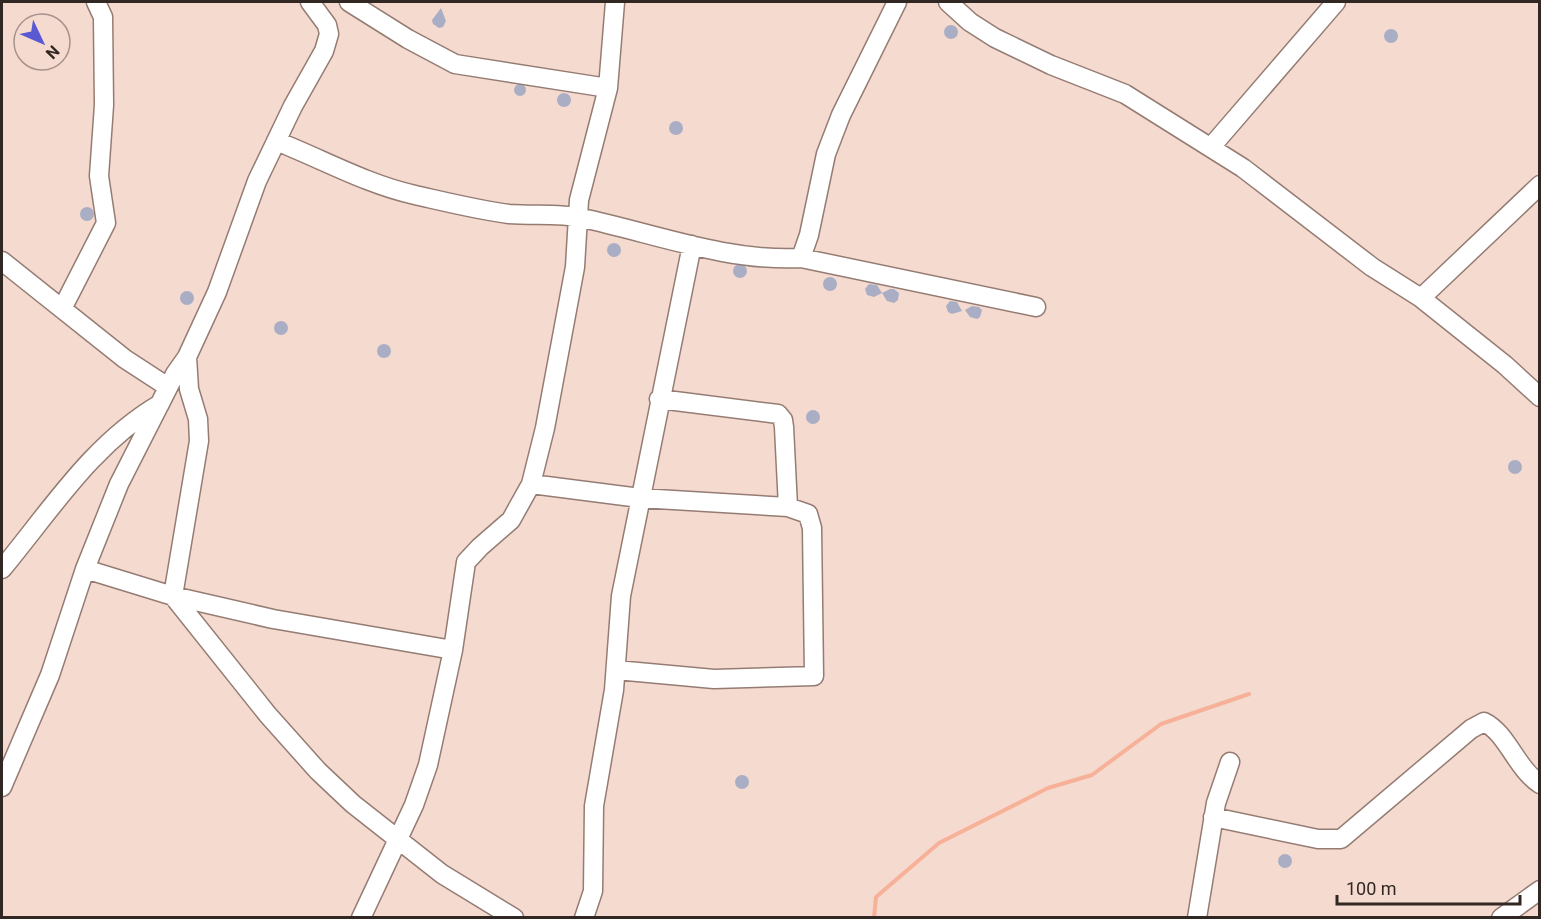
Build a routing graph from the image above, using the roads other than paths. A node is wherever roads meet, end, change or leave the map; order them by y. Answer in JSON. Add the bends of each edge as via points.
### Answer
{"nodes":[{"id":1,"x":96,"y":2,"type":"edge"},
{"id":2,"x":348,"y":2,"type":"edge"},
{"id":3,"x":615,"y":2,"type":"edge"},
{"id":4,"x":897,"y":2,"type":"edge"},
{"id":5,"x":948,"y":2,"type":"edge"},
{"id":6,"x":1336,"y":2,"type":"edge"},
{"id":7,"x":320,"y":6,"type":"edge"},
{"id":8,"x":608,"y":88,"type":"junction"},
{"id":9,"x":276,"y":141,"type":"junction"},
{"id":10,"x":1211,"y":147,"type":"junction"},
{"id":11,"x":1539,"y":185,"type":"edge"},
{"id":12,"x":579,"y":217,"type":"junction"},
{"id":13,"x":692,"y":245,"type":"junction"},
{"id":14,"x":801,"y":258,"type":"junction"},
{"id":15,"x":2,"y":261,"type":"edge"},
{"id":16,"x":1421,"y":298,"type":"junction"},
{"id":17,"x":1036,"y":306,"type":"dead end"},
{"id":18,"x":62,"y":309,"type":"junction"},
{"id":19,"x":187,"y":357,"type":"junction"},
{"id":20,"x":168,"y":387,"type":"junction"},
{"id":21,"x":1539,"y":397,"type":"edge"},
{"id":22,"x":659,"y":399,"type":"junction"},
{"id":23,"x":160,"y":404,"type":"junction"},
{"id":24,"x":531,"y":484,"type":"junction"},
{"id":25,"x":640,"y":498,"type":"junction"},
{"id":26,"x":788,"y":507,"type":"junction"},
{"id":27,"x":2,"y":569,"type":"edge"},
{"id":28,"x":85,"y":569,"type":"junction"},
{"id":29,"x":173,"y":596,"type":"junction"},
{"id":30,"x":453,"y":650,"type":"junction"},
{"id":31,"x":616,"y":670,"type":"junction"},
{"id":32,"x":1230,"y":762,"type":"dead end"},
{"id":33,"x":1539,"y":784,"type":"edge"},
{"id":34,"x":2,"y":787,"type":"edge"},
{"id":35,"x":1213,"y":817,"type":"junction"},
{"id":36,"x":398,"y":841,"type":"junction"},
{"id":37,"x":1539,"y":890,"type":"edge"},
{"id":38,"x":361,"y":918,"type":"edge"},
{"id":39,"x":514,"y":918,"type":"edge"},
{"id":40,"x":584,"y":918,"type":"edge"},
{"id":41,"x":1197,"y":918,"type":"edge"},
{"id":42,"x":1501,"y":918,"type":"edge"}],
"edges":[{"from":1,"to":18,"type":"street","via":[[104,17],[99,176],[106,223]]},
{"from":2,"to":8,"type":"street","via":[[455,64]]},
{"from":3,"to":8,"type":"street"},
{"from":4,"to":14,"type":"street","via":[[826,154]]},
{"from":5,"to":10,"type":"street","via":[[995,38],[1125,94]]},
{"from":6,"to":10,"type":"street"},
{"from":7,"to":9,"type":"street","via":[[328,34],[324,51]]},
{"from":8,"to":12,"type":"street","via":[[579,200]]},
{"from":9,"to":12,"type":"street","via":[[349,174],[415,195],[508,213]]},
{"from":9,"to":19,"type":"street"},
{"from":10,"to":16,"type":"street","via":[[1372,267]]},
{"from":11,"to":16,"type":"street"},
{"from":12,"to":13,"type":"street"},
{"from":12,"to":24,"type":"street","via":[[575,267]]},
{"from":13,"to":14,"type":"street","via":[[751,256]]},
{"from":13,"to":22,"type":"street"},
{"from":14,"to":17,"type":"street"},
{"from":15,"to":18,"type":"street"},
{"from":16,"to":21,"type":"street"},
{"from":18,"to":20,"type":"street"},
{"from":19,"to":20,"type":"street"},
{"from":19,"to":29,"type":"street","via":[[199,434]]},
{"from":20,"to":23,"type":"street"},
{"from":22,"to":25,"type":"street"},
{"from":22,"to":26,"type":"street","via":[[778,414],[784,427]]},
{"from":23,"to":27,"type":"street","via":[[107,443],[78,473]]},
{"from":23,"to":28,"type":"street","via":[[119,484]]},
{"from":24,"to":25,"type":"street"},
{"from":24,"to":30,"type":"street","via":[[511,520],[466,562]]},
{"from":25,"to":26,"type":"street"},
{"from":25,"to":31,"type":"street","via":[[621,596]]},
{"from":26,"to":31,"type":"street","via":[[804,510],[811,519],[814,676],[714,679]]},
{"from":28,"to":29,"type":"street"},
{"from":28,"to":34,"type":"street","via":[[50,675]]},
{"from":29,"to":30,"type":"street","via":[[273,619]]},
{"from":29,"to":36,"type":"street","via":[[318,771]]},
{"from":30,"to":36,"type":"street","via":[[428,765]]},
{"from":31,"to":40,"type":"street","via":[[594,806],[593,891]]},
{"from":32,"to":35,"type":"street"},
{"from":33,"to":35,"type":"street","via":[[1526,773],[1496,730],[1484,722],[1341,839],[1318,839]]},
{"from":35,"to":41,"type":"street"},
{"from":36,"to":38,"type":"street"},
{"from":36,"to":39,"type":"street"},
{"from":37,"to":42,"type":"street"}]}
